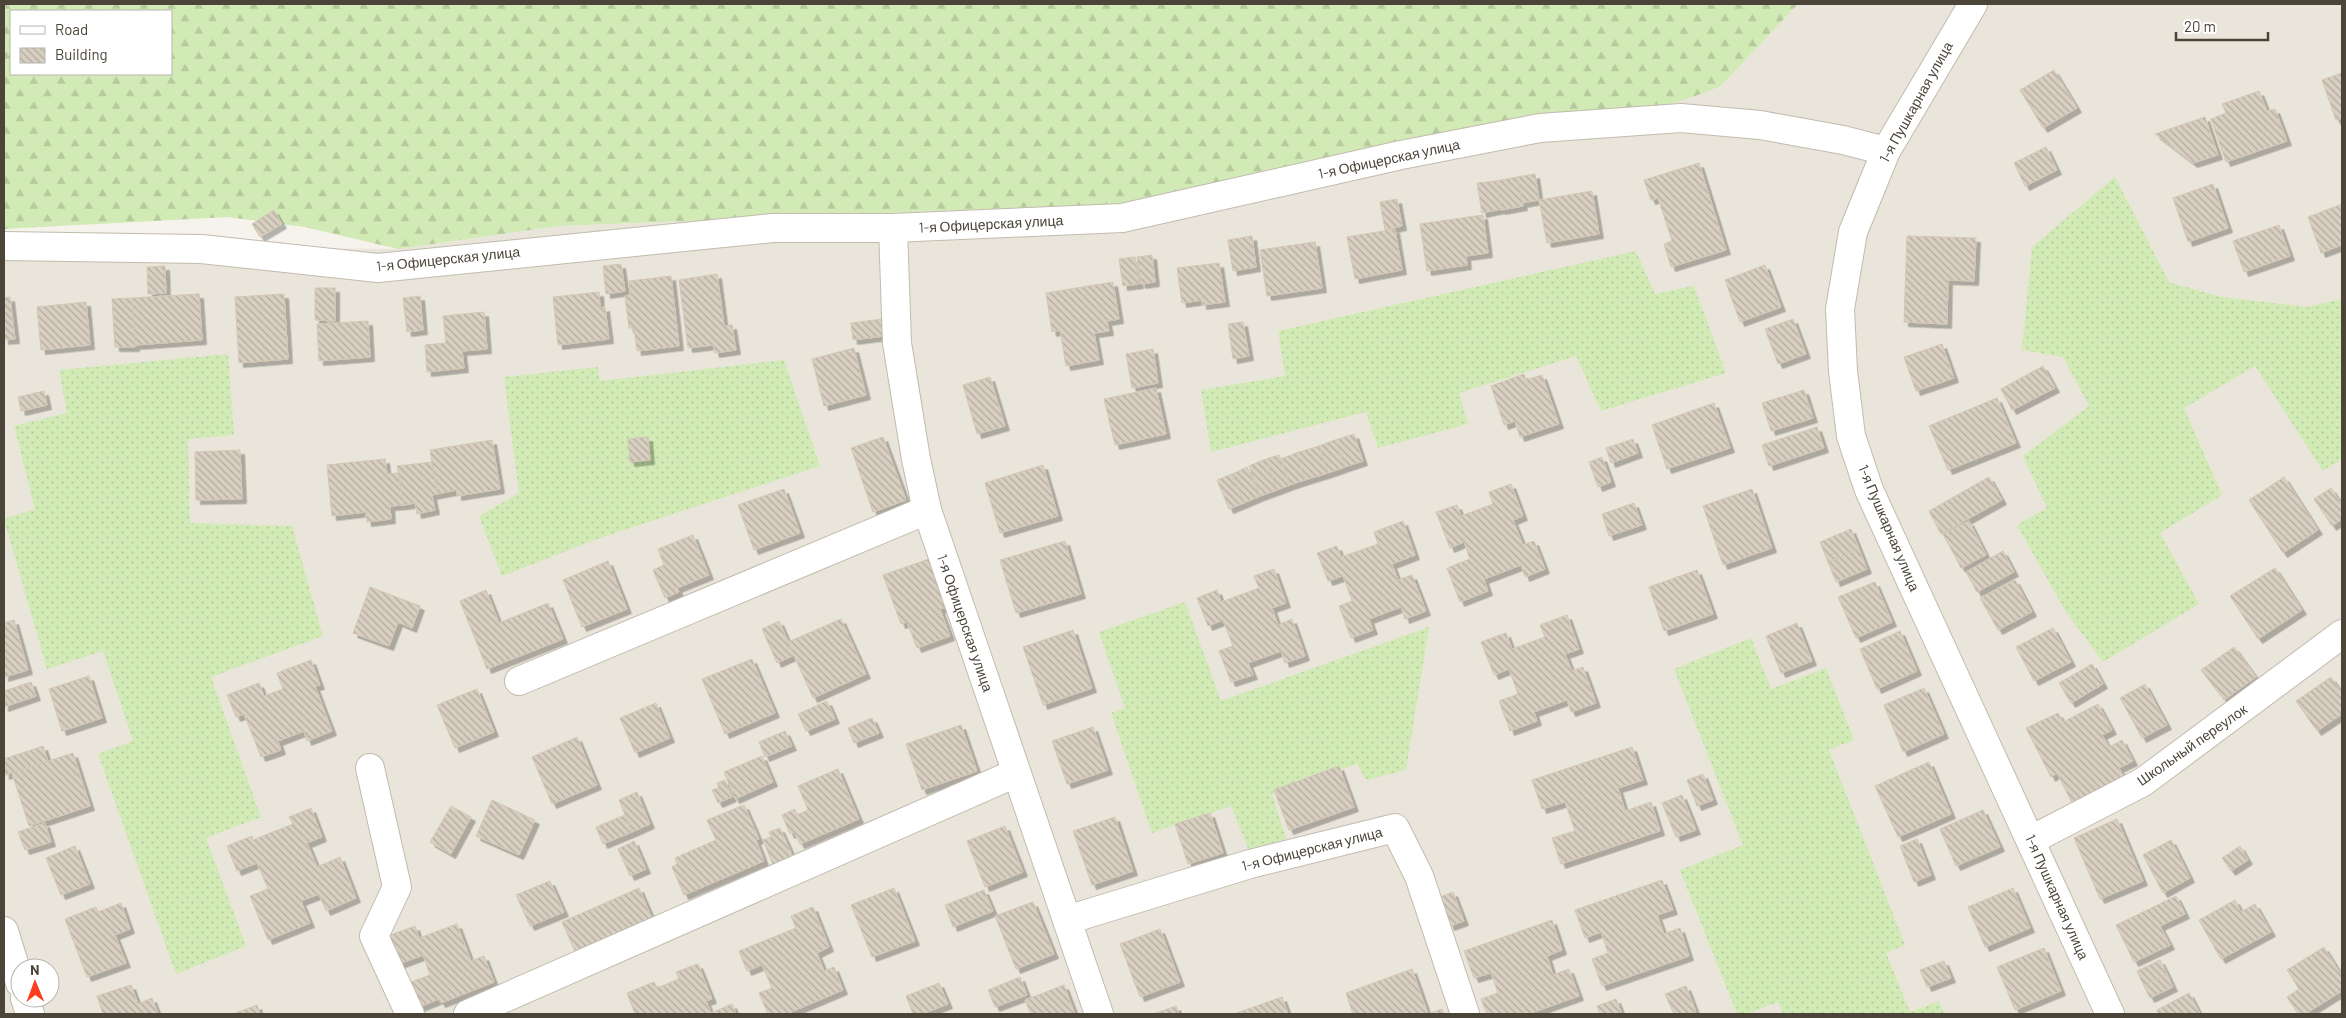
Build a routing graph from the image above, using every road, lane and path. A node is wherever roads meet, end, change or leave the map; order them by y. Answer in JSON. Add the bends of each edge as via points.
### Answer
{"nodes":[{"id":1,"x":1973,"y":4,"type":"edge"},
{"id":2,"x":1886,"y":151,"type":"junction"},
{"id":3,"x":893,"y":228,"type":"junction"},
{"id":4,"x":4,"y":246,"type":"edge"},
{"id":5,"x":927,"y":510,"type":"junction"},
{"id":6,"x":2342,"y":634,"type":"edge"},
{"id":7,"x":519,"y":680,"type":"dead end"},
{"id":8,"x":370,"y":768,"type":"dead end"},
{"id":9,"x":1016,"y":773,"type":"junction"},
{"id":10,"x":2031,"y":840,"type":"junction"},
{"id":11,"x":1067,"y":920,"type":"junction"},
{"id":12,"x":4,"y":931,"type":"edge"},
{"id":13,"x":12,"y":958,"type":"edge"},
{"id":14,"x":483,"y":1011,"type":"edge"},
{"id":15,"x":410,"y":1014,"type":"edge"},
{"id":16,"x":1099,"y":1014,"type":"edge"},
{"id":17,"x":1465,"y":1014,"type":"edge"},
{"id":18,"x":2110,"y":1014,"type":"edge"}],
"edges":[{"from":1,"to":2,"type":"street","name":"1-я Пушкарная улица"},
{"from":2,"to":3,"type":"street","name":"1-я Офицерская улица","via":[[1760,125],[1681,118],[1540,128],[1401,155],[1122,218]]},
{"from":2,"to":10,"type":"street","name":"1-я Пушкарная улица","via":[[1853,232],[1840,309],[1851,436],[1869,490]]},
{"from":3,"to":4,"type":"street","name":"1-я Офицерская улица","via":[[773,228],[378,268],[201,249]]},
{"from":3,"to":5,"type":"street","name":"1-я Офицерская улица","via":[[897,343]]},
{"from":5,"to":7,"type":"street"},
{"from":5,"to":9,"type":"street","name":"1-я Офицерская улица"},
{"from":6,"to":10,"type":"street","name":"Школьный переулок","via":[[2143,782]]},
{"from":8,"to":15,"type":"street","via":[[397,887],[374,936]]},
{"from":9,"to":11,"type":"street","name":"1-я Офицерская улица"},
{"from":9,"to":14,"type":"street"},
{"from":10,"to":18,"type":"street","name":"1-я Пушкарная улица"},
{"from":11,"to":16,"type":"street","name":"1-я Офицерская улица"},
{"from":11,"to":17,"type":"street","name":"1-я Офицерская улица","via":[[1250,864],[1396,828],[1420,876]]},
{"from":12,"to":13,"type":"street"}]}
